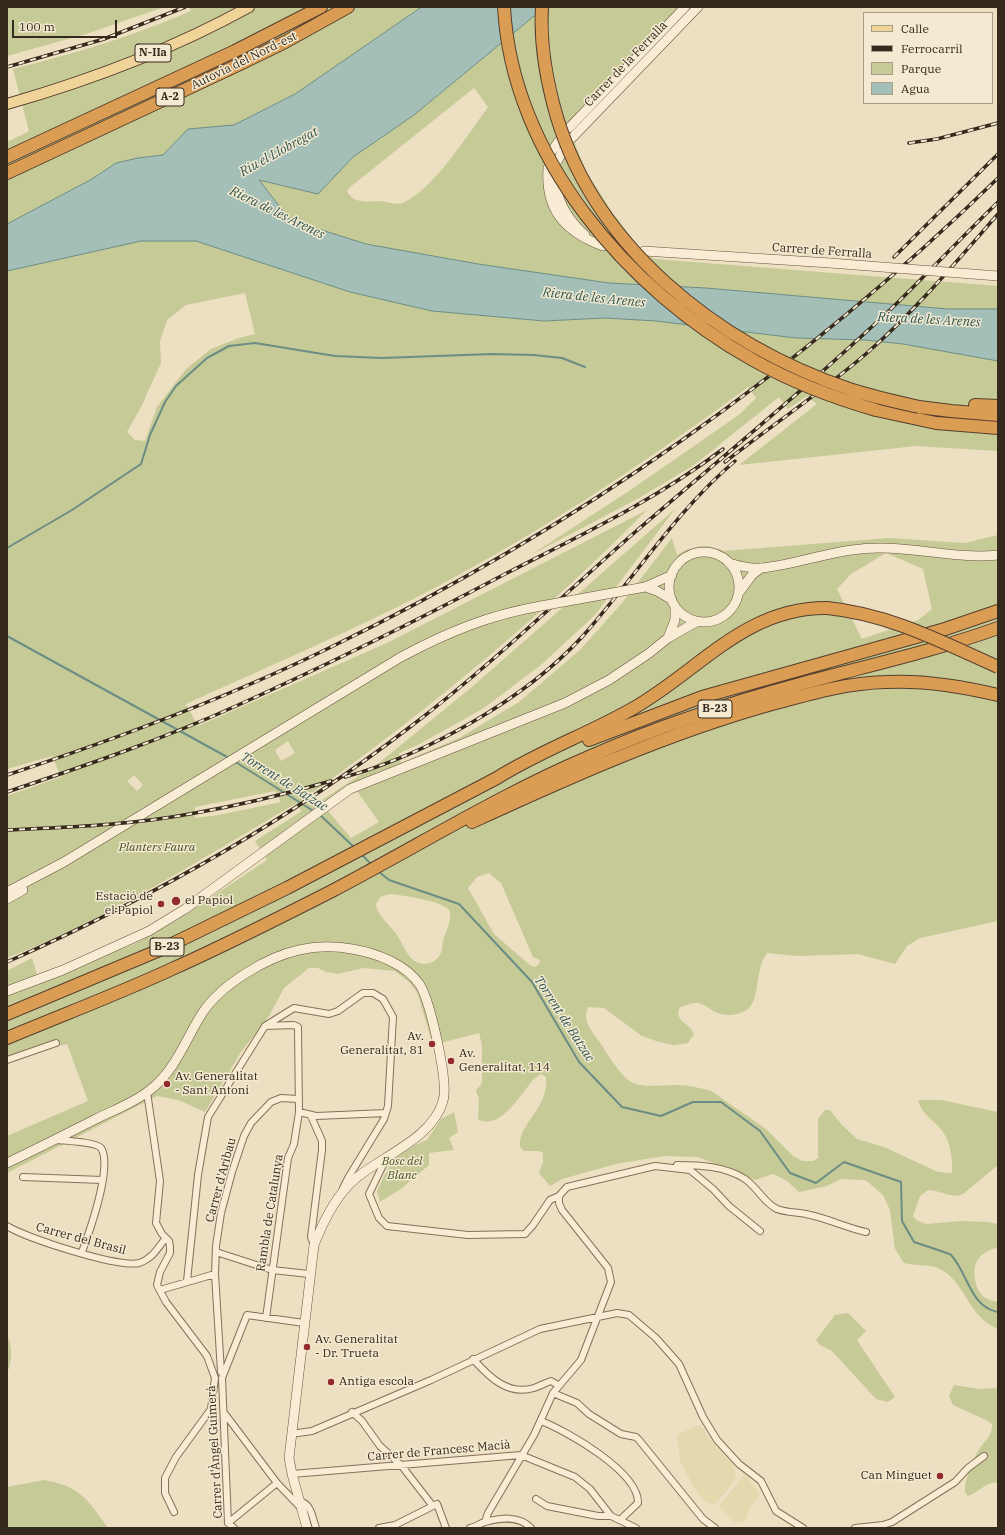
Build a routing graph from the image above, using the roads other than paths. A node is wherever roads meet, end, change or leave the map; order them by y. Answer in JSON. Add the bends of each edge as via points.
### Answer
{"nodes":[{"id":1,"x":250,"y":7,"type":"edge"},
{"id":2,"x":321,"y":7,"type":"edge"},
{"id":3,"x":348,"y":7,"type":"edge"},
{"id":4,"x":504,"y":7,"type":"edge"},
{"id":5,"x":542,"y":7,"type":"edge"},
{"id":6,"x":684,"y":7,"type":"edge"},
{"id":7,"x":698,"y":7,"type":"edge"},
{"id":8,"x":7,"y":104,"type":"edge"},
{"id":9,"x":569,"y":128,"type":"dead end"},
{"id":10,"x":572,"y":138,"type":"dead end"},
{"id":11,"x":558,"y":142,"type":"dead end"},
{"id":12,"x":557,"y":154,"type":"dead end"},
{"id":13,"x":7,"y":157,"type":"edge"},
{"id":14,"x":548,"y":168,"type":"dead end"},
{"id":15,"x":7,"y":173,"type":"edge"},
{"id":16,"x":555,"y":181,"type":"dead end"},
{"id":17,"x":592,"y":241,"type":"junction"},
{"id":18,"x":603,"y":246,"type":"dead end"},
{"id":19,"x":644,"y":251,"type":"dead end"},
{"id":20,"x":998,"y":276,"type":"edge"},
{"id":21,"x":998,"y":406,"type":"edge"},
{"id":22,"x":952,"y":408,"type":"junction"},
{"id":23,"x":998,"y":415,"type":"edge"},
{"id":24,"x":954,"y":426,"type":"junction"},
{"id":25,"x":998,"y":428,"type":"edge"},
{"id":26,"x":998,"y":437,"type":"edge"},
{"id":27,"x":998,"y":555,"type":"edge"},
{"id":28,"x":729,"y":562,"type":"junction"},
{"id":29,"x":761,"y":568,"type":"junction"},
{"id":30,"x":672,"y":576,"type":"junction"},
{"id":31,"x":645,"y":587,"type":"junction"},
{"id":32,"x":738,"y":594,"type":"junction"},
{"id":33,"x":674,"y":603,"type":"junction"},
{"id":34,"x":998,"y":611,"type":"edge"},
{"id":35,"x":698,"y":621,"type":"junction"},
{"id":36,"x":998,"y":628,"type":"edge"},
{"id":37,"x":668,"y":638,"type":"junction"},
{"id":38,"x":998,"y":667,"type":"edge"},
{"id":39,"x":998,"y":695,"type":"edge"},
{"id":40,"x":497,"y":778,"type":"junction"},
{"id":41,"x":448,"y":830,"type":"junction"},
{"id":42,"x":64,"y":862,"type":"junction"},
{"id":43,"x":7,"y":892,"type":"edge"},
{"id":44,"x":7,"y":899,"type":"edge"},
{"id":45,"x":7,"y":991,"type":"edge"},
{"id":46,"x":7,"y":1014,"type":"edge"},
{"id":47,"x":265,"y":1026,"type":"junction"},
{"id":48,"x":7,"y":1038,"type":"edge"},
{"id":49,"x":56,"y":1043,"type":"dead end"},
{"id":50,"x":7,"y":1060,"type":"edge"},
{"id":51,"x":147,"y":1092,"type":"junction"},
{"id":52,"x":298,"y":1099,"type":"junction"},
{"id":53,"x":299,"y":1112,"type":"junction"},
{"id":54,"x":386,"y":1113,"type":"junction"},
{"id":55,"x":311,"y":1116,"type":"junction"},
{"id":56,"x":55,"y":1139,"type":"junction"},
{"id":57,"x":388,"y":1156,"type":"junction"},
{"id":58,"x":7,"y":1163,"type":"edge"},
{"id":59,"x":655,"y":1166,"type":"junction"},
{"id":60,"x":23,"y":1177,"type":"dead end"},
{"id":61,"x":102,"y":1180,"type":"junction"},
{"id":62,"x":342,"y":1194,"type":"junction"},
{"id":63,"x":558,"y":1196,"type":"junction"},
{"id":64,"x":7,"y":1226,"type":"edge"},
{"id":65,"x":760,"y":1231,"type":"dead end"},
{"id":66,"x":866,"y":1232,"type":"dead end"},
{"id":67,"x":165,"y":1239,"type":"junction"},
{"id":68,"x":314,"y":1245,"type":"junction"},
{"id":69,"x":82,"y":1252,"type":"junction"},
{"id":70,"x":216,"y":1252,"type":"junction"},
{"id":71,"x":272,"y":1270,"type":"junction"},
{"id":72,"x":215,"y":1274,"type":"junction"},
{"id":73,"x":309,"y":1274,"type":"junction"},
{"id":74,"x":187,"y":1281,"type":"junction"},
{"id":75,"x":160,"y":1290,"type":"junction"},
{"id":76,"x":598,"y":1317,"type":"junction"},
{"id":77,"x":266,"y":1318,"type":"junction"},
{"id":78,"x":304,"y":1323,"type":"junction"},
{"id":79,"x":473,"y":1359,"type":"junction"},
{"id":80,"x":223,"y":1376,"type":"junction"},
{"id":81,"x":215,"y":1378,"type":"junction"},
{"id":82,"x":558,"y":1385,"type":"junction"},
{"id":83,"x":553,"y":1393,"type":"junction"},
{"id":84,"x":352,"y":1412,"type":"junction"},
{"id":85,"x":225,"y":1414,"type":"junction"},
{"id":86,"x":541,"y":1422,"type":"junction"},
{"id":87,"x":291,"y":1434,"type":"junction"},
{"id":88,"x":521,"y":1456,"type":"junction"},
{"id":89,"x":984,"y":1456,"type":"dead end"},
{"id":90,"x":401,"y":1465,"type":"junction"},
{"id":91,"x":292,"y":1474,"type":"junction"},
{"id":92,"x":277,"y":1483,"type":"junction"},
{"id":93,"x":536,"y":1499,"type":"dead end"},
{"id":94,"x":300,"y":1501,"type":"junction"},
{"id":95,"x":432,"y":1505,"type":"junction"},
{"id":96,"x":302,"y":1510,"type":"junction"},
{"id":97,"x":174,"y":1512,"type":"dead end"},
{"id":98,"x":610,"y":1516,"type":"junction"},
{"id":99,"x":620,"y":1520,"type":"junction"},
{"id":100,"x":228,"y":1522,"type":"junction"},
{"id":101,"x":485,"y":1522,"type":"junction"},
{"id":102,"x":234,"y":1528,"type":"edge"},
{"id":103,"x":307,"y":1528,"type":"edge"},
{"id":104,"x":316,"y":1528,"type":"edge"},
{"id":105,"x":379,"y":1528,"type":"edge"},
{"id":106,"x":446,"y":1528,"type":"edge"},
{"id":107,"x":470,"y":1528,"type":"edge"},
{"id":108,"x":530,"y":1528,"type":"edge"},
{"id":109,"x":636,"y":1528,"type":"edge"},
{"id":110,"x":715,"y":1528,"type":"edge"},
{"id":111,"x":803,"y":1528,"type":"edge"},
{"id":112,"x":855,"y":1528,"type":"edge"}],
"edges":[{"from":1,"to":8,"type":"main road","number":"N-IIa","via":[[172,45],[80,81]]},
{"from":2,"to":13,"type":"highway","name":"Autovia del Nord-est","number":"A-2","via":[[235,51]]},
{"from":3,"to":15,"type":"highway","name":"Autovia del Nord-est","number":"A-2","via":[[240,64]]},
{"from":4,"to":24,"type":"highway","bridge":true,"via":[[516,75],[529,116],[542,145],[578,203],[604,237],[637,272],[688,317],[733,348],[772,370],[860,405]]},
{"from":5,"to":22,"type":"highway","bridge":true,"via":[[546,70],[565,140],[584,182],[609,221],[636,253],[666,282],[725,328],[820,378],[853,390],[919,407]]},
{"from":6,"to":9,"type":"street","name":"Carrer de la Ferralla"},
{"from":7,"to":10,"type":"street","name":"Carrer de la Ferralla"},
{"from":11,"to":12,"type":"street"},
{"from":14,"to":17,"type":"street","via":[[548,190],[559,217],[572,231]]},
{"from":16,"to":17,"type":"street","via":[[565,212]]},
{"from":17,"to":18,"type":"street"},
{"from":19,"to":20,"type":"street","name":"Carrer de Ferralla","bridge":true},
{"from":21,"to":22,"type":"highway"},
{"from":22,"to":23,"type":"highway"},
{"from":24,"to":25,"type":"highway"},
{"from":24,"to":26,"type":"highway"},
{"from":27,"to":29,"type":"street","via":[[962,556],[916,550],[865,549]]},
{"from":28,"to":29,"type":"street"},
{"from":28,"to":30,"type":"street","via":[[715,554],[700,553],[685,558]]},
{"from":28,"to":32,"type":"street","via":[[737,576]]},
{"from":29,"to":32,"type":"street","via":[[748,579]]},
{"from":30,"to":31,"type":"street"},
{"from":30,"to":33,"type":"street","via":[[670,588]]},
{"from":31,"to":33,"type":"street","via":[[657,591]]},
{"from":31,"to":42,"type":"street","bridge":true,"via":[[503,613],[430,642],[401,657]]},
{"from":32,"to":35,"type":"street","via":[[733,607],[721,617]]},
{"from":33,"to":35,"type":"street","via":[[685,616]]},
{"from":33,"to":37,"type":"street","via":[[675,620]]},
{"from":34,"to":40,"type":"highway","number":"B-23","via":[[945,629],[695,699],[624,725]]},
{"from":35,"to":37,"type":"street"},
{"from":36,"to":41,"type":"highway","number":"B-23","via":[[938,647],[766,693],[670,724],[559,770],[485,806]]},
{"from":37,"to":45,"type":"street","via":[[643,658],[585,694],[537,716],[358,786],[319,811],[185,909],[149,931],[63,970]]},
{"from":38,"to":40,"type":"highway","bridge":true,"via":[[898,623],[857,612],[827,608],[790,611],[754,624],[729,639],[672,684],[645,701],[523,762]]},
{"from":39,"to":41,"type":"highway","via":[[950,685],[906,681],[862,684],[821,691],[654,742]]},
{"from":40,"to":46,"type":"highway","number":"B-23","via":[[162,949]]},
{"from":41,"to":48,"type":"highway","number":"B-23","via":[[171,970]]},
{"from":42,"to":43,"type":"street"},
{"from":42,"to":44,"type":"street"},
{"from":47,"to":52,"type":"street","name":"Rambla de Catalunya","via":[[298,1027]]},
{"from":47,"to":54,"type":"street","via":[[294,1008],[329,1014],[338,1011],[363,993],[373,993],[383,999],[392,1017]]},
{"from":47,"to":74,"type":"street","via":[[208,1117],[197,1183]]},
{"from":49,"to":50,"type":"street"},
{"from":51,"to":56,"type":"street"},
{"from":51,"to":57,"type":"street","via":[[169,1071],[195,1024],[211,1002],[239,979],[268,962],[299,950],[330,947],[361,950],[388,960],[413,977],[420,986],[425,995],[444,1075],[444,1100],[436,1118],[421,1133]]},
{"from":51,"to":67,"type":"street","via":[[160,1181],[156,1222]]},
{"from":52,"to":53,"type":"street","name":"Rambla de Catalunya"},
{"from":52,"to":70,"type":"street","name":"Carrer d'Aribau","via":[[281,1098],[271,1102],[246,1129],[224,1202]]},
{"from":53,"to":55,"type":"street"},
{"from":53,"to":71,"type":"street","name":"Rambla de Catalunya","via":[[294,1144],[288,1158]]},
{"from":54,"to":55,"type":"street"},
{"from":54,"to":62,"type":"street","via":[[381,1126],[345,1182]]},
{"from":55,"to":68,"type":"street","via":[[322,1141],[311,1237]]},
{"from":56,"to":58,"type":"street"},
{"from":56,"to":61,"type":"street","via":[[94,1144],[101,1148]]},
{"from":57,"to":62,"type":"street","via":[[356,1179]]},
{"from":57,"to":63,"type":"street","via":[[369,1194],[379,1218],[387,1226],[468,1236],[525,1234],[550,1200]]},
{"from":59,"to":63,"type":"street","via":[[567,1187]]},
{"from":59,"to":65,"type":"street","via":[[690,1170]]},
{"from":59,"to":66,"type":"street","via":[[704,1165],[745,1179],[775,1208],[810,1215]]},
{"from":60,"to":61,"type":"street"},
{"from":61,"to":69,"type":"street","via":[[93,1224]]},
{"from":62,"to":68,"type":"street","via":[[329,1213]]},
{"from":63,"to":76,"type":"street","via":[[562,1210],[608,1268],[611,1282]]},
{"from":64,"to":69,"type":"street","name":"Carrer del Brasil","via":[[46,1242]]},
{"from":67,"to":69,"type":"street","name":"Carrer del Brasil","via":[[153,1255],[138,1263],[131,1264]]},
{"from":67,"to":75,"type":"street","via":[[169,1241],[170,1253],[158,1278]]},
{"from":68,"to":73,"type":"street"},
{"from":70,"to":71,"type":"street"},
{"from":70,"to":72,"type":"street","name":"Carrer d'Aribau"},
{"from":71,"to":73,"type":"street"},
{"from":71,"to":77,"type":"street","name":"Rambla de Catalunya"},
{"from":72,"to":74,"type":"street"},
{"from":72,"to":80,"type":"street","name":"Carrer d'Àngel Guimerà"},
{"from":73,"to":78,"type":"street"},
{"from":74,"to":75,"type":"street"},
{"from":75,"to":81,"type":"street","via":[[166,1302],[207,1356]]},
{"from":76,"to":79,"type":"street","via":[[540,1329]]},
{"from":76,"to":82,"type":"street","via":[[581,1360]]},
{"from":76,"to":111,"type":"street","via":[[617,1313],[629,1315],[656,1338],[680,1364],[703,1417],[717,1440],[739,1464],[761,1481],[776,1511]]},
{"from":77,"to":78,"type":"street"},
{"from":77,"to":80,"type":"street","via":[[247,1315]]},
{"from":78,"to":87,"type":"street"},
{"from":79,"to":82,"type":"street","via":[[494,1381],[511,1388],[523,1390],[551,1381]]},
{"from":79,"to":84,"type":"street","via":[[431,1380]]},
{"from":80,"to":81,"type":"street"},
{"from":80,"to":85,"type":"street","name":"Carrer d'Àngel Guimerà"},
{"from":81,"to":97,"type":"street","via":[[211,1409],[176,1457],[165,1478],[165,1493]]},
{"from":82,"to":83,"type":"street"},
{"from":83,"to":86,"type":"street"},
{"from":83,"to":110,"type":"street","via":[[577,1403],[589,1414],[621,1434],[636,1437],[702,1519]]},
{"from":84,"to":87,"type":"street","via":[[312,1431]]},
{"from":84,"to":90,"type":"street","via":[[380,1446]]},
{"from":85,"to":92,"type":"street"},
{"from":85,"to":100,"type":"street","name":"Carrer d'Àngel Guimerà"},
{"from":86,"to":88,"type":"street"},
{"from":86,"to":99,"type":"street","via":[[560,1428],[625,1474],[638,1503]]},
{"from":87,"to":91,"type":"street","via":[[289,1458]]},
{"from":88,"to":90,"type":"street","name":"Carrer de Francesc Macià"},
{"from":88,"to":98,"type":"street","name":"Carrer de Francesc Macià","via":[[575,1477],[590,1489]]},
{"from":88,"to":101,"type":"street"},
{"from":89,"to":112,"type":"street","via":[[955,1482],[892,1522]]},
{"from":90,"to":91,"type":"street","name":"Carrer de Francesc Macià"},
{"from":90,"to":95,"type":"street"},
{"from":91,"to":94,"type":"street"},
{"from":92,"to":96,"type":"street"},
{"from":92,"to":100,"type":"street"},
{"from":93,"to":98,"type":"street","via":[[547,1506]]},
{"from":94,"to":96,"type":"street"},
{"from":94,"to":104,"type":"street","via":[[310,1508]]},
{"from":95,"to":105,"type":"street","via":[[395,1525]]},
{"from":95,"to":106,"type":"street","via":[[437,1504]]},
{"from":96,"to":103,"type":"street"},
{"from":98,"to":99,"type":"street"},
{"from":99,"to":109,"type":"street"},
{"from":100,"to":102,"type":"street","name":"Carrer d'Àngel Guimerà"},
{"from":101,"to":107,"type":"street"},
{"from":101,"to":108,"type":"street","via":[[512,1518]]}]}
